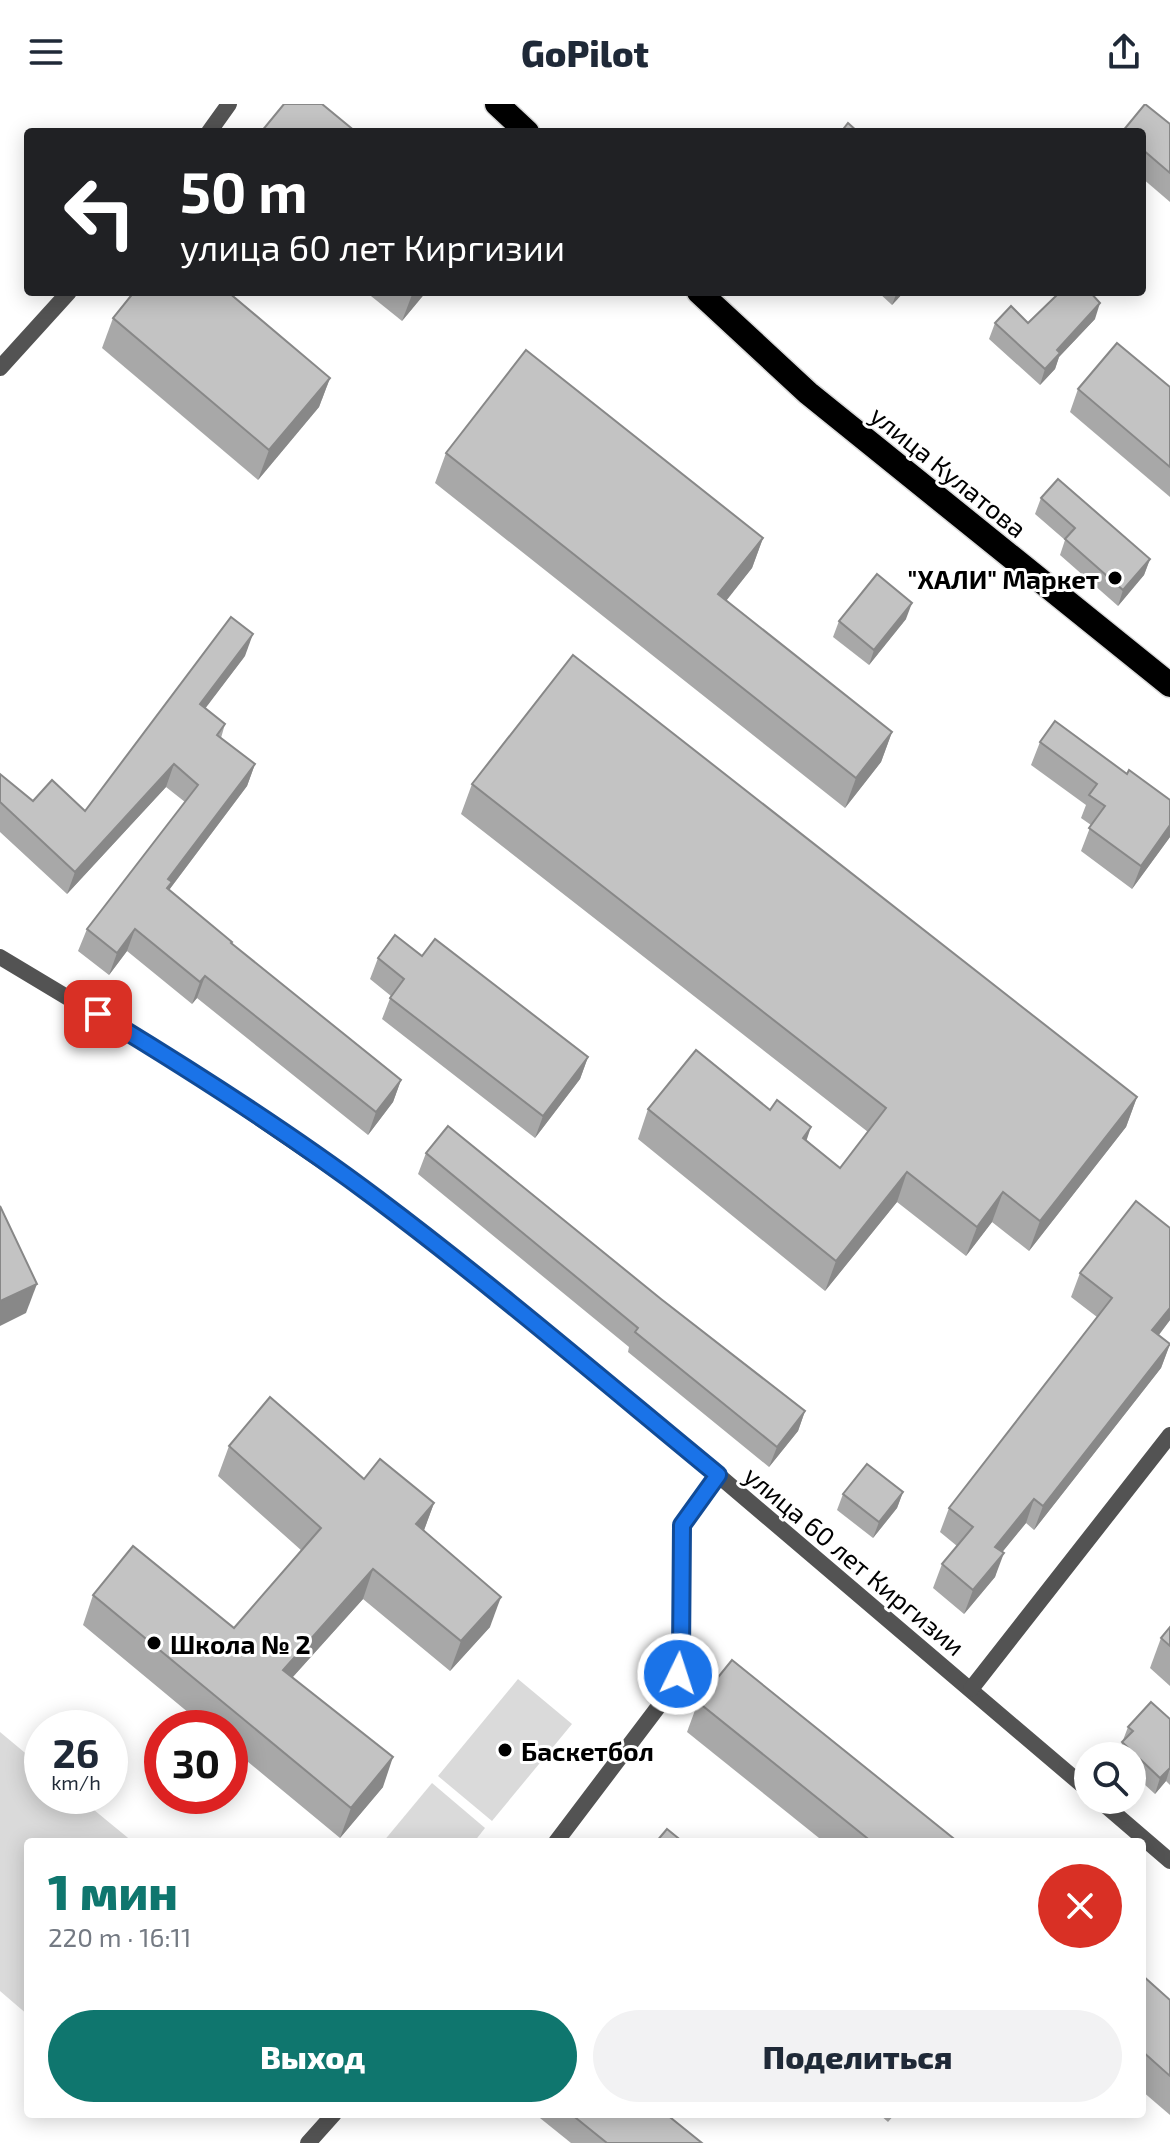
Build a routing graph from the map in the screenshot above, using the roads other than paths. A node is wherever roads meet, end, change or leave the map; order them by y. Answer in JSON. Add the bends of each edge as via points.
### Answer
{"nodes":[{"id":1,"x":229,"y":104,"type":"edge"},
{"id":2,"x":497,"y":104,"type":"edge"},
{"id":3,"x":212,"y":128,"type":"edge"},
{"id":4,"x":523,"y":128,"type":"edge"},
{"id":5,"x":65,"y":296,"type":"edge"},
{"id":6,"x":703,"y":296,"type":"edge"},
{"id":7,"x":0,"y":368,"type":"edge"},
{"id":8,"x":1167,"y":678,"type":"edge"},
{"id":9,"x":0,"y":957,"type":"edge"},
{"id":10,"x":1170,"y":1435,"type":"edge"},
{"id":11,"x":718,"y":1475,"type":"junction"},
{"id":12,"x":971,"y":1689,"type":"junction"},
{"id":13,"x":1074,"y":1778,"type":"edge"},
{"id":14,"x":1115,"y":1814,"type":"edge"},
{"id":15,"x":559,"y":1838,"type":"edge"},
{"id":16,"x":1143,"y":1838,"type":"edge"},
{"id":17,"x":1146,"y":1840,"type":"edge"},
{"id":18,"x":1170,"y":1861,"type":"edge"},
{"id":19,"x":330,"y":2118,"type":"edge"},
{"id":20,"x":308,"y":2143,"type":"edge"}],
"edges":[{"from":1,"to":3,"type":"street"},
{"from":2,"to":4,"type":"highway"},
{"from":5,"to":7,"type":"street"},
{"from":6,"to":8,"type":"highway","name":"улица Кулатова","via":[[808,393]]},
{"from":9,"to":11,"type":"street","name":"улица 60 лет Киргизии","via":[[195,1074],[377,1199]]},
{"from":10,"to":12,"type":"street"},
{"from":11,"to":12,"type":"street","name":"улица 60 лет Киргизии"},
{"from":11,"to":15,"type":"street","via":[[682,1525],[681,1656],[671,1690]]},
{"from":12,"to":13,"type":"street","name":"улица 60 лет Киргизии"},
{"from":14,"to":16,"type":"street"},
{"from":17,"to":18,"type":"street"},
{"from":19,"to":20,"type":"street"}]}
